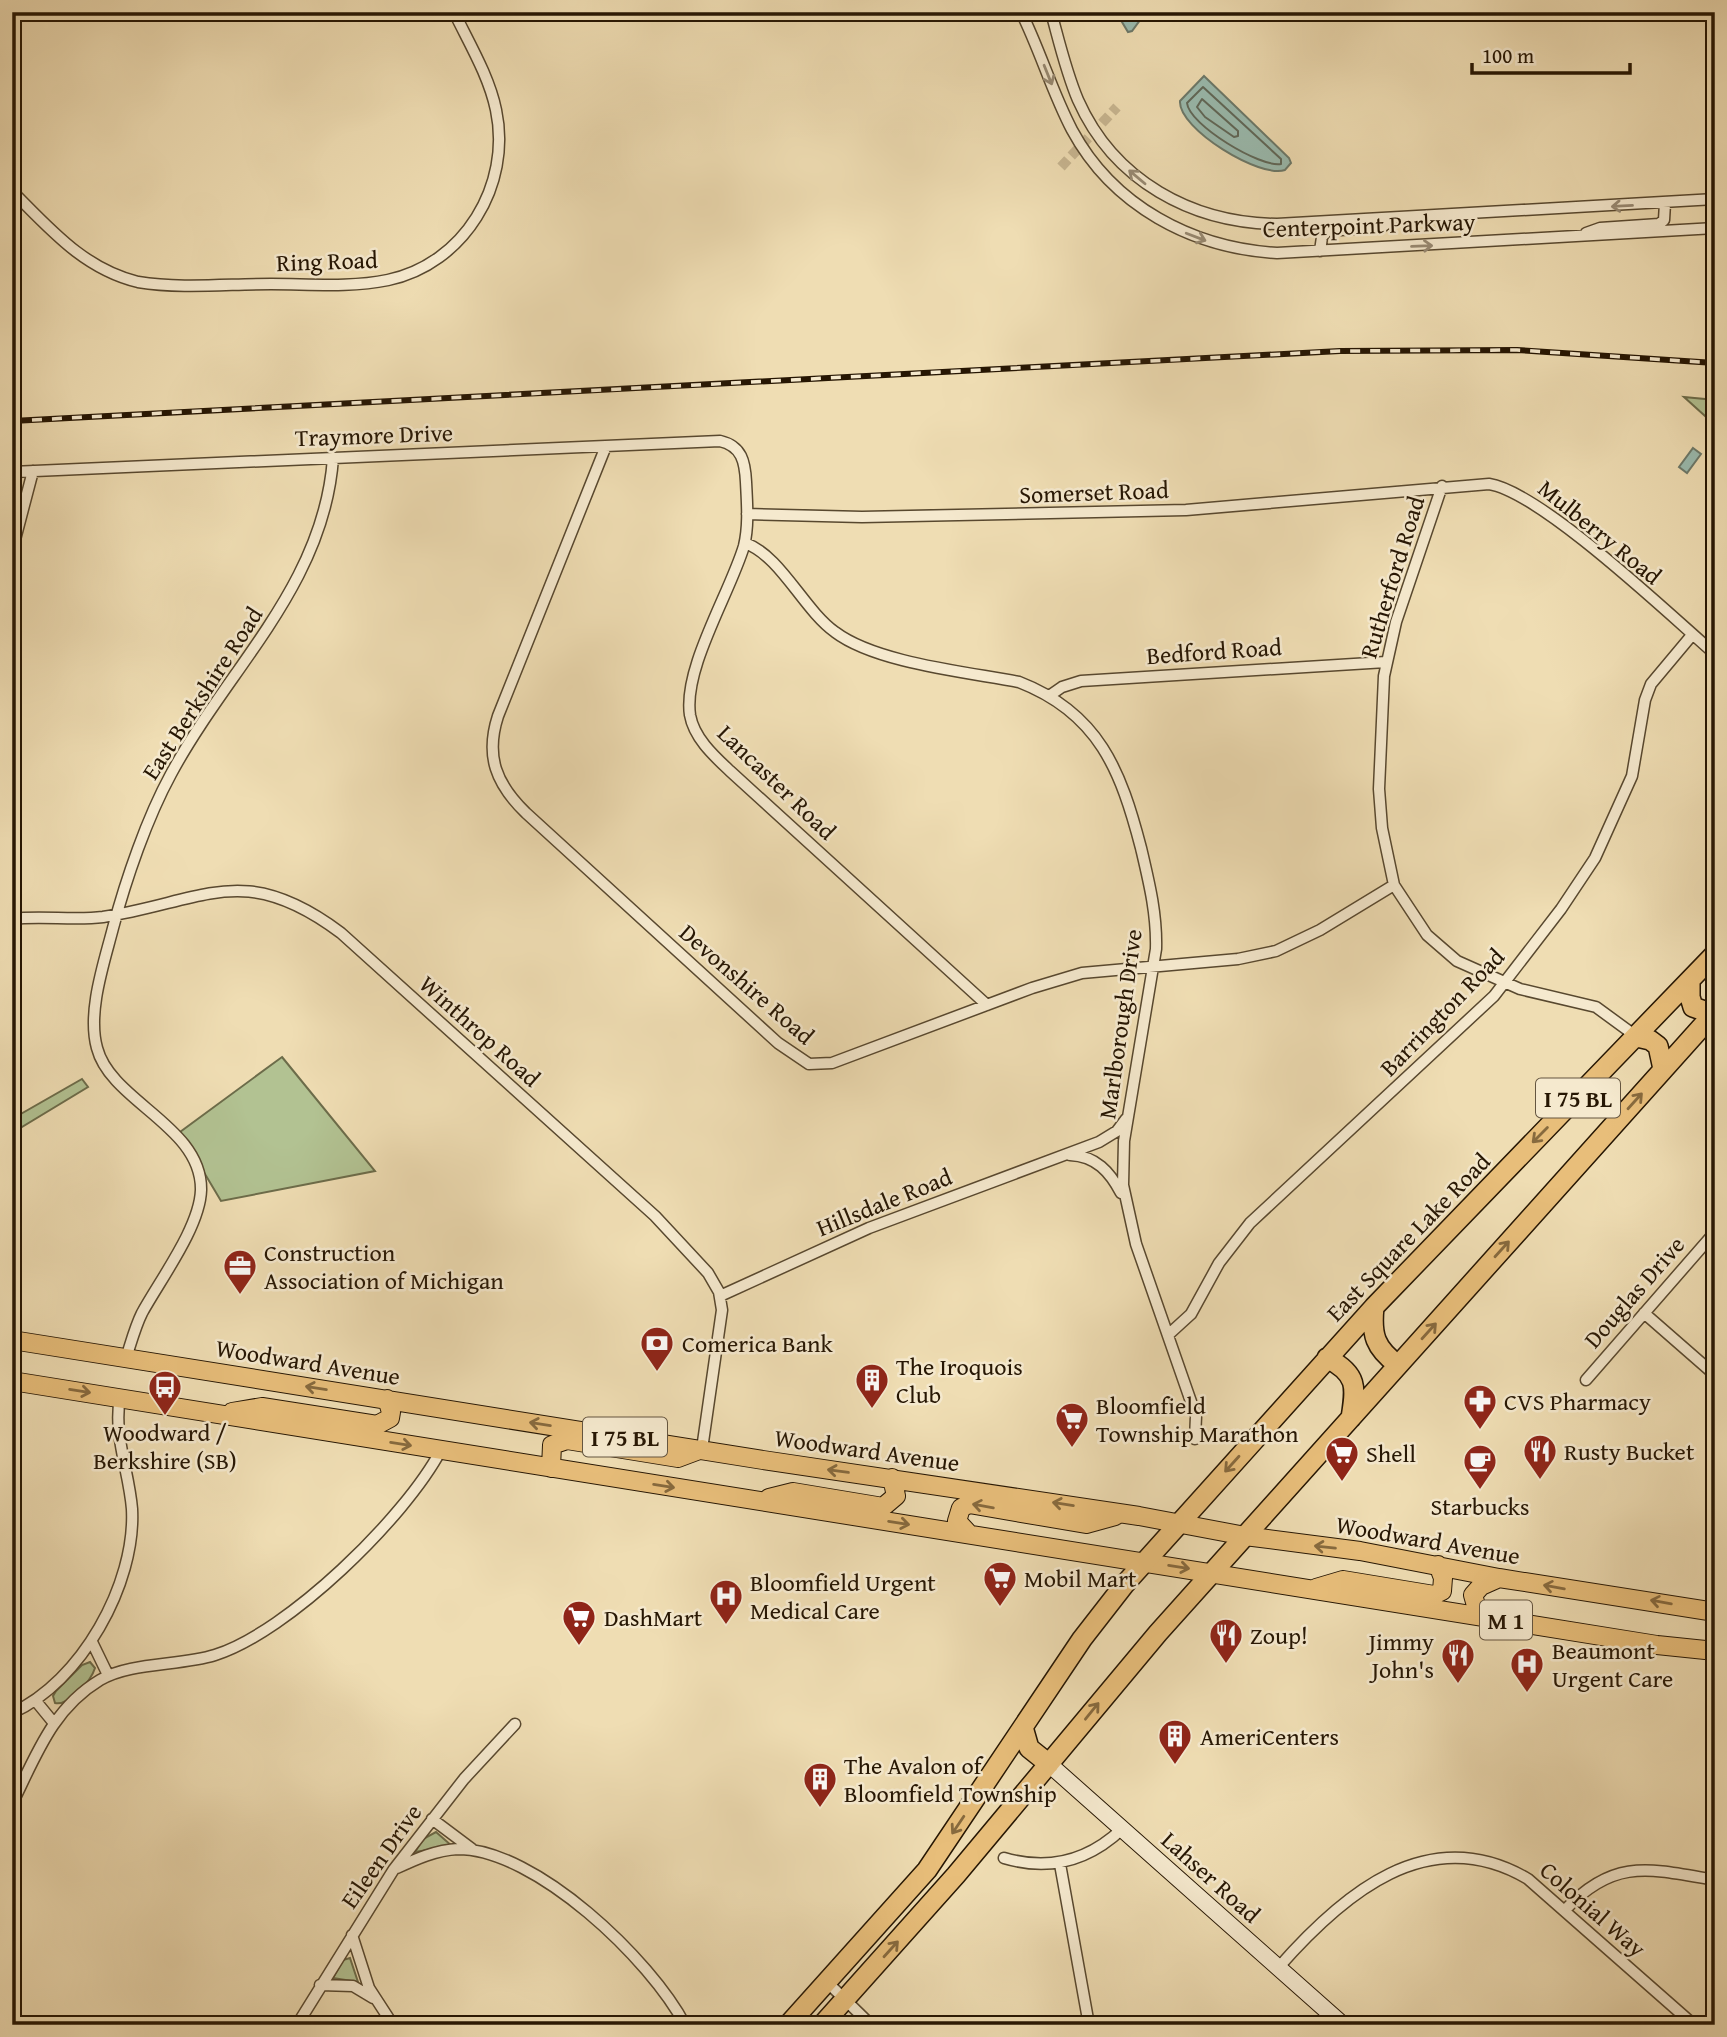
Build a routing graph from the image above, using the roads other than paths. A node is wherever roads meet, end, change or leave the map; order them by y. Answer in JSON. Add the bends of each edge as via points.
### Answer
{"nodes":[{"id":1,"x":454,"y":12,"type":"edge"},
{"id":2,"x":1021,"y":12,"type":"edge"},
{"id":3,"x":1051,"y":12,"type":"edge"},
{"id":4,"x":12,"y":191,"type":"edge"},
{"id":5,"x":1715,"y":199,"type":"edge"},
{"id":6,"x":1665,"y":204,"type":"junction"},
{"id":7,"x":1394,"y":218,"type":"junction"},
{"id":8,"x":1715,"y":228,"type":"edge"},
{"id":9,"x":1577,"y":237,"type":"junction"},
{"id":10,"x":1320,"y":251,"type":"junction"},
{"id":11,"x":606,"y":446,"type":"junction"},
{"id":12,"x":736,"y":449,"type":"joint"},
{"id":13,"x":333,"y":458,"type":"junction"},
{"id":14,"x":33,"y":471,"type":"junction"},
{"id":15,"x":12,"y":472,"type":"edge"},
{"id":16,"x":1442,"y":486,"type":"junction"},
{"id":17,"x":747,"y":514,"type":"junction"},
{"id":18,"x":744,"y":543,"type":"junction"},
{"id":19,"x":12,"y":551,"type":"edge"},
{"id":20,"x":1692,"y":635,"type":"junction"},
{"id":21,"x":1715,"y":654,"type":"edge"},
{"id":22,"x":1387,"y":662,"type":"junction"},
{"id":23,"x":1049,"y":696,"type":"junction"},
{"id":24,"x":1394,"y":885,"type":"junction"},
{"id":25,"x":118,"y":912,"type":"junction"},
{"id":26,"x":12,"y":919,"type":"edge"},
{"id":27,"x":1715,"y":954,"type":"edge"},
{"id":28,"x":1153,"y":964,"type":"junction"},
{"id":29,"x":1690,"y":981,"type":"junction"},
{"id":30,"x":1504,"y":983,"type":"junction"},
{"id":31,"x":987,"y":1005,"type":"junction"},
{"id":32,"x":1714,"y":1014,"type":"edge"},
{"id":33,"x":1637,"y":1037,"type":"junction"},
{"id":34,"x":1663,"y":1069,"type":"junction"},
{"id":35,"x":1129,"y":1113,"type":"junction"},
{"id":36,"x":1068,"y":1155,"type":"junction"},
{"id":37,"x":1125,"y":1200,"type":"junction"},
{"id":38,"x":1715,"y":1232,"type":"edge"},
{"id":39,"x":720,"y":1296,"type":"junction"},
{"id":40,"x":1374,"y":1307,"type":"junction"},
{"id":41,"x":1644,"y":1313,"type":"junction"},
{"id":42,"x":1168,"y":1335,"type":"junction"},
{"id":43,"x":12,"y":1340,"type":"edge"},
{"id":44,"x":12,"y":1352,"type":"edge"},
{"id":45,"x":126,"y":1358,"type":"junction"},
{"id":46,"x":1327,"y":1358,"type":"junction"},
{"id":47,"x":1398,"y":1365,"type":"junction"},
{"id":48,"x":1715,"y":1375,"type":"edge"},
{"id":49,"x":1586,"y":1380,"type":"dead end"},
{"id":50,"x":12,"y":1381,"type":"edge"},
{"id":51,"x":120,"y":1398,"type":"junction"},
{"id":52,"x":387,"y":1399,"type":"junction"},
{"id":53,"x":215,"y":1414,"type":"junction"},
{"id":54,"x":1351,"y":1418,"type":"junction"},
{"id":55,"x":1195,"y":1439,"type":"dead end"},
{"id":56,"x":702,"y":1449,"type":"junction"},
{"id":57,"x":441,"y":1450,"type":"junction"},
{"id":58,"x":551,"y":1468,"type":"junction"},
{"id":59,"x":892,"y":1478,"type":"junction"},
{"id":60,"x":758,"y":1501,"type":"junction"},
{"id":61,"x":1122,"y":1514,"type":"junction"},
{"id":62,"x":1178,"y":1524,"type":"junction"},
{"id":63,"x":969,"y":1534,"type":"junction"},
{"id":64,"x":1245,"y":1536,"type":"junction"},
{"id":65,"x":1144,"y":1562,"type":"junction"},
{"id":66,"x":1438,"y":1565,"type":"junction"},
{"id":67,"x":1213,"y":1572,"type":"junction"},
{"id":68,"x":1499,"y":1578,"type":"junction"},
{"id":69,"x":1313,"y":1589,"type":"junction"},
{"id":70,"x":1715,"y":1612,"type":"edge"},
{"id":71,"x":1479,"y":1616,"type":"junction"},
{"id":72,"x":92,"y":1642,"type":"junction"},
{"id":73,"x":1715,"y":1651,"type":"edge"},
{"id":74,"x":108,"y":1675,"type":"junction"},
{"id":75,"x":35,"y":1700,"type":"junction"},
{"id":76,"x":12,"y":1713,"type":"edge"},
{"id":77,"x":53,"y":1723,"type":"junction"},
{"id":78,"x":515,"y":1724,"type":"dead end"},
{"id":79,"x":1023,"y":1727,"type":"junction"},
{"id":80,"x":1049,"y":1764,"type":"junction"},
{"id":81,"x":12,"y":1804,"type":"edge"},
{"id":82,"x":432,"y":1819,"type":"junction"},
{"id":83,"x":1122,"y":1829,"type":"junction"},
{"id":84,"x":479,"y":1853,"type":"junction"},
{"id":85,"x":1004,"y":1858,"type":"dead end"},
{"id":86,"x":1060,"y":1864,"type":"junction"},
{"id":87,"x":394,"y":1869,"type":"junction"},
{"id":88,"x":1715,"y":1880,"type":"edge"},
{"id":89,"x":1565,"y":1910,"type":"junction"},
{"id":90,"x":352,"y":1935,"type":"junction"},
{"id":91,"x":1278,"y":1968,"type":"junction"},
{"id":92,"x":827,"y":1982,"type":"junction"},
{"id":93,"x":320,"y":1985,"type":"junction"},
{"id":94,"x":845,"y":1999,"type":"junction"},
{"id":95,"x":375,"y":2000,"type":"junction"},
{"id":96,"x":297,"y":2025,"type":"edge"},
{"id":97,"x":393,"y":2025,"type":"edge"},
{"id":98,"x":685,"y":2025,"type":"edge"},
{"id":99,"x":788,"y":2025,"type":"edge"},
{"id":100,"x":822,"y":2025,"type":"edge"},
{"id":101,"x":871,"y":2025,"type":"edge"},
{"id":102,"x":1089,"y":2025,"type":"edge"},
{"id":103,"x":1343,"y":2025,"type":"edge"},
{"id":104,"x":1694,"y":2025,"type":"edge"}],
"edges":[{"from":1,"to":4,"type":"street","name":"Ring Road","via":[[494,99],[500,138],[497,167],[484,205],[468,229],[440,256],[405,275],[358,284],[138,282],[84,259]]},
{"from":2,"to":10,"type":"street","name":"Centerpoint Parkway","one_way":true,"via":[[1072,130],[1088,156],[1126,196],[1161,220],[1208,242],[1262,252]]},
{"from":7,"to":3,"type":"street","name":"Centerpoint Parkway","one_way":true,"via":[[1253,224],[1209,217],[1173,201],[1126,168],[1090,122],[1078,99]]},
{"from":5,"to":6,"type":"street","name":"Centerpoint Parkway"},
{"from":6,"to":7,"type":"street","name":"Centerpoint Parkway","one_way":true},
{"from":6,"to":9,"type":"street","via":[[1666,213],[1659,223],[1600,228]]},
{"from":7,"to":10,"type":"street","via":[[1382,227],[1327,231]]},
{"from":8,"to":9,"type":"street","name":"Centerpoint Parkway"},
{"from":10,"to":9,"type":"street","name":"Centerpoint Parkway","one_way":true},
{"from":11,"to":12,"type":"street","name":"Traymore Drive","via":[[720,441]]},
{"from":11,"to":13,"type":"street","name":"Traymore Drive"},
{"from":11,"to":31,"type":"street","name":"Devonshire Road","via":[[495,725],[491,753],[500,783],[526,813],[778,1043],[808,1064],[832,1063]]},
{"from":12,"to":17,"type":"street","name":"Lancaster Road","via":[[745,465]]},
{"from":13,"to":14,"type":"street","name":"Traymore Drive"},
{"from":13,"to":25,"type":"street","name":"East Berkshire Road","via":[[326,511],[301,572],[271,626],[171,774]]},
{"from":14,"to":15,"type":"street","name":"Traymore Drive"},
{"from":14,"to":19,"type":"street"},
{"from":16,"to":17,"type":"street","name":"Somerset Road","via":[[1186,510],[862,517]]},
{"from":16,"to":20,"type":"street","name":"Mulberry Road","via":[[1489,484],[1520,494]]},
{"from":16,"to":22,"type":"street","name":"Rutherford Road"},
{"from":17,"to":18,"type":"street","name":"Lancaster Road"},
{"from":18,"to":23,"type":"street","name":"Marlborough Drive","via":[[768,558],[822,622],[857,646],[1019,682]]},
{"from":18,"to":31,"type":"street","name":"Lancaster Road","via":[[694,682],[690,710],[695,730],[719,761]]},
{"from":20,"to":21,"type":"street","name":"Mulberry Road"},
{"from":20,"to":30,"type":"street","name":"Barrington Road","via":[[1662,668],[1648,692],[1632,776],[1595,858]]},
{"from":22,"to":23,"type":"street","name":"Bedford Road","via":[[1081,681]]},
{"from":22,"to":24,"type":"street","name":"Rutherford Road","via":[[1379,789]]},
{"from":23,"to":28,"type":"street","name":"Marlborough Drive","via":[[1090,730],[1121,779],[1153,901]]},
{"from":24,"to":28,"type":"street","name":"Devonshire Road","via":[[1276,951],[1225,960]]},
{"from":24,"to":30,"type":"street","name":"Rutherford Road","via":[[1437,946]]},
{"from":25,"to":26,"type":"street","name":"Winthrop Road","via":[[98,917]]},
{"from":25,"to":39,"type":"street","name":"Winthrop Road","via":[[230,890],[273,896],[320,918],[644,1206],[698,1260]]},
{"from":25,"to":45,"type":"street","name":"East Berkshire Road","via":[[98,1000],[97,1048],[110,1071],[183,1143],[198,1169],[201,1190],[192,1223],[143,1312]]},
{"from":27,"to":29,"type":"highway","name":"East Square Lake Road","number":"I 75 BL"},
{"from":28,"to":31,"type":"street","name":"Devonshire Road","via":[[1082,973]]},
{"from":28,"to":35,"type":"street","name":"Marlborough Drive"},
{"from":29,"to":32,"type":"highway","via":[[1693,1007]]},
{"from":29,"to":33,"type":"highway","name":"East Square Lake Road","number":"I 75 BL"},
{"from":30,"to":33,"type":"street","name":"Rutherford Road","via":[[1596,1007]]},
{"from":30,"to":42,"type":"street","name":"Barrington Road","via":[[1397,1089],[1260,1212],[1219,1263],[1191,1314]]},
{"from":32,"to":34,"type":"highway","number":"I 75 BL"},
{"from":33,"to":34,"type":"highway","via":[[1658,1046]]},
{"from":33,"to":40,"type":"highway","name":"East Square Lake Road","number":"I 75 BL","one_way":true},
{"from":47,"to":34,"type":"highway","number":"I 75 BL","one_way":true},
{"from":35,"to":36,"type":"street","name":"Hillsdale Road","via":[[1114,1134]]},
{"from":35,"to":37,"type":"street","name":"Marlborough Drive","via":[[1123,1155]]},
{"from":36,"to":37,"type":"street","via":[[1088,1157],[1102,1166]]},
{"from":36,"to":39,"type":"street","name":"Hillsdale Road","via":[[877,1224]]},
{"from":37,"to":42,"type":"street","name":"Marlborough Drive"},
{"from":38,"to":41,"type":"street","name":"Douglas Drive"},
{"from":39,"to":56,"type":"street","via":[[722,1310]]},
{"from":40,"to":46,"type":"highway","name":"East Square Lake Road","number":"I 75 BL"},
{"from":40,"to":47,"type":"highway","via":[[1375,1342]]},
{"from":41,"to":48,"type":"street"},
{"from":41,"to":49,"type":"street","name":"Douglas Drive"},
{"from":42,"to":55,"type":"street","name":"Marlborough Drive","via":[[1196,1416]]},
{"from":43,"to":45,"type":"main road","name":"Woodward Avenue","number":"I 75 BL"},
{"from":44,"to":45,"type":"main road","via":[[106,1367]]},
{"from":52,"to":45,"type":"main road","name":"Woodward Avenue","number":"I 75 BL","one_way":true},
{"from":46,"to":54,"type":"highway","via":[[1352,1377]]},
{"from":46,"to":62,"type":"highway","name":"East Square Lake Road","number":"I 75 BL","one_way":true},
{"from":47,"to":54,"type":"highway","number":"I 75 BL"},
{"from":50,"to":51,"type":"main road","number":"I 75 BL","one_way":true},
{"from":51,"to":53,"type":"main road","number":"I 75 BL"},
{"from":51,"to":72,"type":"street","via":[[117,1421],[130,1492],[130,1543],[114,1597]]},
{"from":52,"to":53,"type":"main road","via":[[390,1418],[377,1425],[262,1407]]},
{"from":56,"to":52,"type":"main road","name":"Woodward Avenue","number":"I 75 BL","one_way":true},
{"from":53,"to":57,"type":"main road","number":"I 75 BL","one_way":true},
{"from":54,"to":64,"type":"highway","number":"I 75 BL"},
{"from":56,"to":58,"type":"main road","via":[[678,1458],[567,1440],[552,1445]]},
{"from":59,"to":56,"type":"main road","name":"Woodward Avenue","number":"I 75 BL","one_way":true},
{"from":57,"to":58,"type":"main road","number":"I 75 BL"},
{"from":57,"to":74,"type":"street","via":[[417,1488],[356,1554],[320,1590],[271,1624],[215,1655]]},
{"from":58,"to":60,"type":"main road","number":"I 75 BL","one_way":true},
{"from":59,"to":60,"type":"main road","via":[[896,1496],[883,1507],[793,1492]]},
{"from":61,"to":59,"type":"main road","name":"Woodward Avenue","number":"I 75 BL","one_way":true},
{"from":60,"to":63,"type":"main road","number":"I 75 BL","one_way":true},
{"from":61,"to":62,"type":"main road","name":"Woodward Avenue","number":"I 75 BL"},
{"from":61,"to":63,"type":"main road","one_way":true,"via":[[1086,1524],[969,1504],[961,1508],[957,1521]]},
{"from":62,"to":64,"type":"main road","name":"Woodward Avenue"},
{"from":62,"to":65,"type":"highway","name":"East Square Lake Road"},
{"from":63,"to":65,"type":"main road","number":"I 75 BL"},
{"from":66,"to":64,"type":"main road","name":"Woodward Avenue","number":"M 1","one_way":true},
{"from":64,"to":67,"type":"highway","number":"I 75 BL"},
{"from":65,"to":67,"type":"main road","number":"I 75 BL","one_way":true},
{"from":65,"to":79,"type":"highway","name":"East Square Lake Road","via":[[1092,1626]]},
{"from":66,"to":68,"type":"main road","name":"Woodward Avenue","number":"M 1"},
{"from":66,"to":69,"type":"main road","via":[[1444,1585],[1434,1595],[1343,1580]]},
{"from":67,"to":69,"type":"main road","number":"M 1"},
{"from":80,"to":67,"type":"highway","one_way":true},
{"from":70,"to":68,"type":"main road","name":"Woodward Avenue","number":"M 1","one_way":true},
{"from":68,"to":71,"type":"main road","via":[[1481,1586],[1474,1595]]},
{"from":69,"to":71,"type":"main road","number":"M 1"},
{"from":71,"to":73,"type":"main road","number":"M 1"},
{"from":72,"to":74,"type":"street"},
{"from":72,"to":75,"type":"street"},
{"from":74,"to":77,"type":"street"},
{"from":75,"to":76,"type":"street"},
{"from":75,"to":77,"type":"street"},
{"from":77,"to":81,"type":"street"},
{"from":78,"to":82,"type":"street","name":"Eileen Drive"},
{"from":79,"to":80,"type":"highway","via":[[1029,1748]]},
{"from":79,"to":92,"type":"highway","name":"East Square Lake Road","one_way":true,"via":[[927,1870]]},
{"from":80,"to":83,"type":"street","name":"Lahser Road"},
{"from":94,"to":80,"type":"highway","one_way":true},
{"from":82,"to":84,"type":"street"},
{"from":82,"to":87,"type":"street","name":"Eileen Drive"},
{"from":83,"to":86,"type":"street","via":[[1098,1849]]},
{"from":83,"to":91,"type":"street","name":"Lahser Road"},
{"from":84,"to":87,"type":"street","via":[[444,1851]]},
{"from":84,"to":98,"type":"street","via":[[532,1875],[592,1917],[650,1973]]},
{"from":85,"to":86,"type":"street"},
{"from":86,"to":102,"type":"street"},
{"from":87,"to":90,"type":"street","name":"Eileen Drive"},
{"from":88,"to":89,"type":"street","via":[[1626,1870],[1596,1883]]},
{"from":89,"to":91,"type":"street","name":"Colonial Way","via":[[1528,1879],[1500,1865],[1463,1857],[1426,1860],[1389,1874],[1342,1903]]},
{"from":89,"to":104,"type":"street","name":"Colonial Way"},
{"from":90,"to":93,"type":"street","name":"Eileen Drive"},
{"from":90,"to":95,"type":"street"},
{"from":91,"to":103,"type":"street","name":"Lahser Road"},
{"from":92,"to":94,"type":"street"},
{"from":92,"to":99,"type":"highway","name":"East Square Lake Road"},
{"from":93,"to":95,"type":"street","via":[[353,1986]]},
{"from":93,"to":96,"type":"street","name":"Eileen Drive"},
{"from":94,"to":100,"type":"highway"},
{"from":94,"to":101,"type":"street"},
{"from":95,"to":97,"type":"street"}]}
